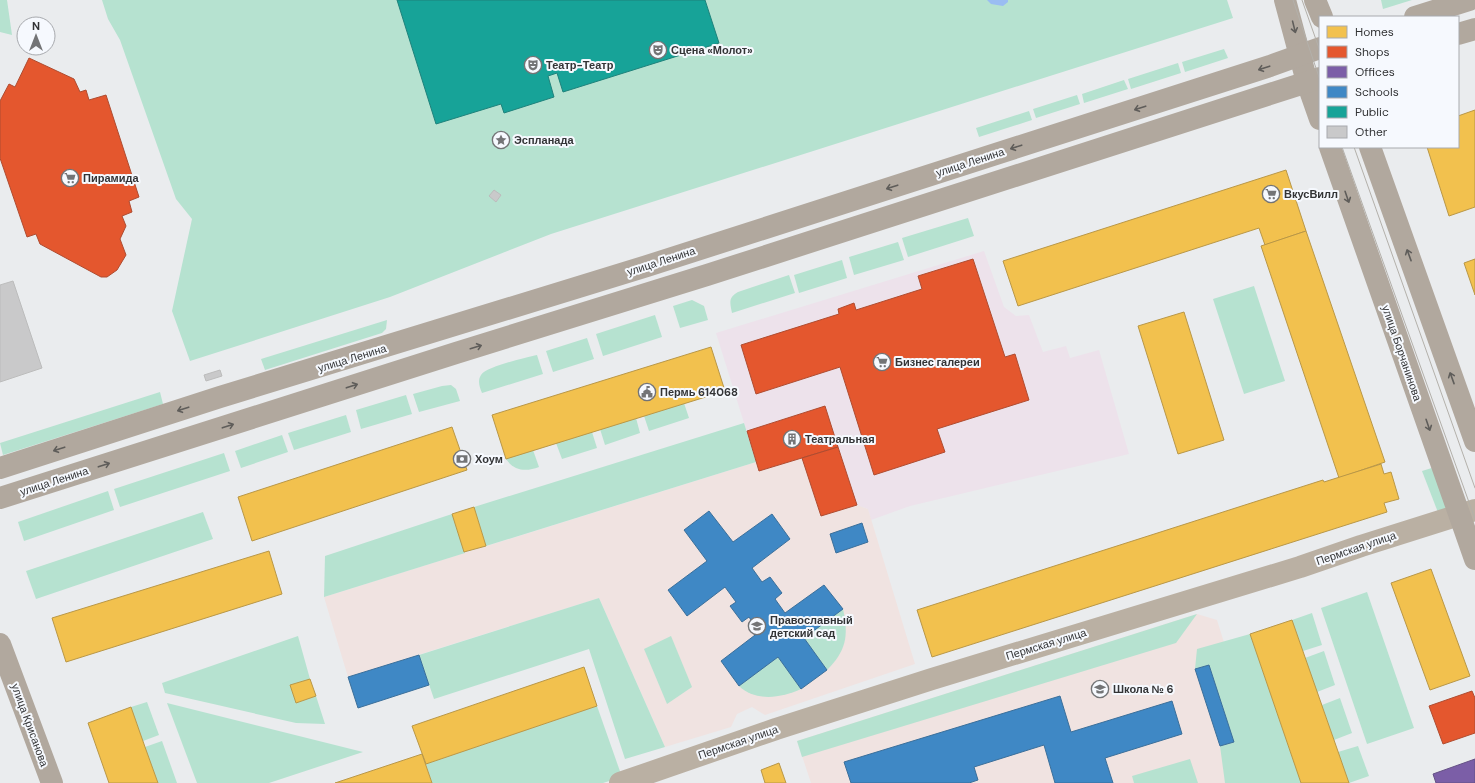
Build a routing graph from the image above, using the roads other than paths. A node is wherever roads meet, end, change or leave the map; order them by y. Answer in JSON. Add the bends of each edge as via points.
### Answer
{"nodes":[{"id":1,"x":1285,"y":0,"type":"edge"},
{"id":2,"x":1315,"y":0,"type":"edge"},
{"id":3,"x":1469,"y":0,"type":"edge"},
{"id":4,"x":1322,"y":16,"type":"edge"},
{"id":5,"x":1419,"y":16,"type":"edge"},
{"id":6,"x":1475,"y":29,"type":"edge"},
{"id":7,"x":1459,"y":34,"type":"edge"},
{"id":8,"x":1310,"y":51,"type":"edge"},
{"id":9,"x":1314,"y":80,"type":"edge"},
{"id":10,"x":1319,"y":112,"type":"edge"},
{"id":11,"x":1330,"y":148,"type":"edge"},
{"id":12,"x":1370,"y":148,"type":"edge"},
{"id":13,"x":1475,"y":441,"type":"edge"},
{"id":14,"x":0,"y":468,"type":"edge"},
{"id":15,"x":0,"y":498,"type":"edge"},
{"id":16,"x":1467,"y":512,"type":"edge"},
{"id":17,"x":1475,"y":559,"type":"edge"},
{"id":18,"x":0,"y":644,"type":"edge"},
{"id":19,"x":52,"y":783,"type":"edge"},
{"id":20,"x":620,"y":783,"type":"edge"}],
"edges":[{"from":1,"to":8,"type":"main road","one_way":true},
{"from":2,"to":4,"type":"main road"},
{"from":3,"to":5,"type":"main road"},
{"from":6,"to":7,"type":"main road"},
{"from":8,"to":9,"type":"main road"},
{"from":8,"to":14,"type":"main road","name":"улица Ленина","one_way":true,"via":[[647,266],[220,397]]},
{"from":9,"to":10,"type":"main road"},
{"from":15,"to":9,"type":"main road","name":"улица Ленина","one_way":true},
{"from":11,"to":16,"type":"main road","name":"улица Борчанинова","one_way":true},
{"from":13,"to":12,"type":"main road","one_way":true},
{"from":16,"to":17,"type":"main road","name":"улица Борчанинова"},
{"from":16,"to":20,"type":"street","name":"Пермская улица","via":[[1300,567],[917,683]]},
{"from":18,"to":19,"type":"main road","name":"улица Крисанова"}]}
